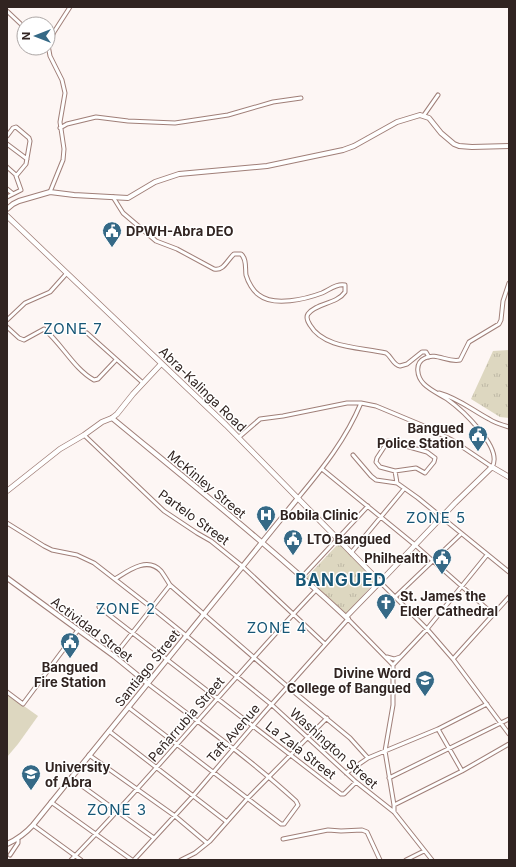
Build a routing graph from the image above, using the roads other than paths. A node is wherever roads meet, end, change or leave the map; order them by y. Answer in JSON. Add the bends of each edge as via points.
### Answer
{"nodes":[{"id":1,"x":70,"y":7,"type":"edge"},
{"id":2,"x":7,"y":12,"type":"edge"},
{"id":3,"x":16,"y":20,"type":"edge"},
{"id":4,"x":56,"y":29,"type":"edge"},
{"id":5,"x":50,"y":56,"type":"edge"},
{"id":6,"x":438,"y":95,"type":"dead end"},
{"id":7,"x":301,"y":98,"type":"dead end"},
{"id":8,"x":424,"y":115,"type":"junction"},
{"id":9,"x":60,"y":128,"type":"junction"},
{"id":10,"x":7,"y":136,"type":"edge"},
{"id":11,"x":7,"y":144,"type":"edge"},
{"id":12,"x":509,"y":146,"type":"edge"},
{"id":13,"x":27,"y":159,"type":"junction"},
{"id":14,"x":7,"y":167,"type":"edge"},
{"id":15,"x":16,"y":175,"type":"junction"},
{"id":16,"x":7,"y":189,"type":"edge"},
{"id":17,"x":50,"y":192,"type":"junction"},
{"id":18,"x":12,"y":193,"type":"junction"},
{"id":19,"x":7,"y":197,"type":"edge"},
{"id":20,"x":113,"y":197,"type":"junction"},
{"id":21,"x":7,"y":209,"type":"edge"},
{"id":22,"x":7,"y":216,"type":"edge"},
{"id":23,"x":67,"y":273,"type":"junction"},
{"id":24,"x":509,"y":283,"type":"edge"},
{"id":25,"x":7,"y":320,"type":"edge"},
{"id":26,"x":7,"y":327,"type":"edge"},
{"id":27,"x":87,"y":333,"type":"dead end"},
{"id":28,"x":429,"y":356,"type":"junction"},
{"id":29,"x":116,"y":360,"type":"junction"},
{"id":30,"x":161,"y":364,"type":"junction"},
{"id":31,"x":143,"y":383,"type":"junction"},
{"id":32,"x":437,"y":393,"type":"junction"},
{"id":33,"x":361,"y":403,"type":"junction"},
{"id":34,"x":112,"y":418,"type":"junction"},
{"id":35,"x":509,"y":427,"type":"edge"},
{"id":36,"x":84,"y":435,"type":"junction"},
{"id":37,"x":239,"y":437,"type":"junction"},
{"id":38,"x":354,"y":455,"type":"dead end"},
{"id":39,"x":492,"y":467,"type":"junction"},
{"id":40,"x":322,"y":469,"type":"junction"},
{"id":41,"x":395,"y":471,"type":"junction"},
{"id":42,"x":509,"y":477,"type":"edge"},
{"id":43,"x":397,"y":483,"type":"junction"},
{"id":44,"x":404,"y":488,"type":"junction"},
{"id":45,"x":8,"y":489,"type":"edge"},
{"id":46,"x":298,"y":498,"type":"junction"},
{"id":47,"x":368,"y":506,"type":"junction"},
{"id":48,"x":381,"y":517,"type":"junction"},
{"id":49,"x":442,"y":517,"type":"junction"},
{"id":50,"x":7,"y":523,"type":"edge"},
{"id":51,"x":461,"y":534,"type":"junction"},
{"id":52,"x":337,"y":538,"type":"junction"},
{"id":53,"x":261,"y":542,"type":"junction"},
{"id":54,"x":415,"y":545,"type":"junction"},
{"id":55,"x":351,"y":553,"type":"junction"},
{"id":56,"x":487,"y":555,"type":"junction"},
{"id":57,"x":433,"y":562,"type":"junction"},
{"id":58,"x":242,"y":566,"type":"junction"},
{"id":59,"x":509,"y":572,"type":"edge"},
{"id":60,"x":302,"y":577,"type":"junction"},
{"id":61,"x":7,"y":578,"type":"edge"},
{"id":62,"x":115,"y":579,"type":"junction"},
{"id":63,"x":380,"y":582,"type":"junction"},
{"id":64,"x":170,"y":585,"type":"junction"},
{"id":65,"x":461,"y":587,"type":"junction"},
{"id":66,"x":316,"y":590,"type":"junction"},
{"id":67,"x":395,"y":597,"type":"junction"},
{"id":68,"x":509,"y":597,"type":"edge"},
{"id":69,"x":99,"y":607,"type":"dead end"},
{"id":70,"x":152,"y":608,"type":"junction"},
{"id":71,"x":293,"y":613,"type":"junction"},
{"id":72,"x":204,"y":614,"type":"junction"},
{"id":73,"x":493,"y":614,"type":"junction"},
{"id":74,"x":347,"y":618,"type":"junction"},
{"id":75,"x":427,"y":629,"type":"junction"},
{"id":76,"x":78,"y":630,"type":"junction"},
{"id":77,"x":132,"y":632,"type":"junction"},
{"id":78,"x":186,"y":636,"type":"junction"},
{"id":79,"x":325,"y":644,"type":"junction"},
{"id":80,"x":403,"y":655,"type":"junction"},
{"id":81,"x":114,"y":656,"type":"junction"},
{"id":82,"x":385,"y":656,"type":"junction"},
{"id":83,"x":254,"y":657,"type":"junction"},
{"id":84,"x":453,"y":658,"type":"junction"},
{"id":85,"x":167,"y":659,"type":"junction"},
{"id":86,"x":393,"y":665,"type":"junction"},
{"id":87,"x":236,"y":677,"type":"junction"},
{"id":88,"x":147,"y":683,"type":"junction"},
{"id":89,"x":288,"y":687,"type":"junction"},
{"id":90,"x":7,"y":692,"type":"edge"},
{"id":91,"x":218,"y":698,"type":"junction"},
{"id":92,"x":487,"y":704,"type":"junction"},
{"id":93,"x":272,"y":705,"type":"junction"},
{"id":94,"x":128,"y":707,"type":"junction"},
{"id":95,"x":326,"y":718,"type":"junction"},
{"id":96,"x":509,"y":719,"type":"edge"},
{"id":97,"x":198,"y":722,"type":"junction"},
{"id":98,"x":501,"y":723,"type":"junction"},
{"id":99,"x":253,"y":726,"type":"junction"},
{"id":100,"x":438,"y":729,"type":"junction"},
{"id":101,"x":109,"y":730,"type":"junction"},
{"id":102,"x":509,"y":734,"type":"edge"},
{"id":103,"x":306,"y":738,"type":"junction"},
{"id":104,"x":178,"y":744,"type":"junction"},
{"id":105,"x":509,"y":744,"type":"edge"},
{"id":106,"x":235,"y":748,"type":"junction"},
{"id":107,"x":449,"y":748,"type":"junction"},
{"id":108,"x":385,"y":751,"type":"junction"},
{"id":109,"x":89,"y":755,"type":"junction"},
{"id":110,"x":291,"y":755,"type":"junction"},
{"id":111,"x":368,"y":758,"type":"junction"},
{"id":112,"x":157,"y":767,"type":"junction"},
{"id":113,"x":462,"y":771,"type":"junction"},
{"id":114,"x":214,"y":772,"type":"junction"},
{"id":115,"x":346,"y":773,"type":"junction"},
{"id":116,"x":270,"y":777,"type":"junction"},
{"id":117,"x":71,"y":778,"type":"junction"},
{"id":118,"x":389,"y":778,"type":"junction"},
{"id":119,"x":356,"y":782,"type":"junction"},
{"id":120,"x":137,"y":789,"type":"junction"},
{"id":121,"x":193,"y":796,"type":"junction"},
{"id":122,"x":248,"y":798,"type":"junction"},
{"id":123,"x":51,"y":802,"type":"junction"},
{"id":124,"x":394,"y":805,"type":"junction"},
{"id":125,"x":117,"y":811,"type":"junction"},
{"id":126,"x":394,"y":812,"type":"junction"},
{"id":127,"x":174,"y":816,"type":"junction"},
{"id":128,"x":228,"y":822,"type":"junction"},
{"id":129,"x":33,"y":825,"type":"junction"},
{"id":130,"x":96,"y":834,"type":"junction"},
{"id":131,"x":154,"y":838,"type":"junction"},
{"id":132,"x":284,"y":839,"type":"dead end"},
{"id":133,"x":18,"y":840,"type":"junction"},
{"id":134,"x":207,"y":843,"type":"junction"},
{"id":135,"x":7,"y":844,"type":"edge"},
{"id":136,"x":424,"y":852,"type":"junction"},
{"id":137,"x":8,"y":855,"type":"edge"},
{"id":138,"x":76,"y":856,"type":"junction"},
{"id":139,"x":11,"y":860,"type":"edge"},
{"id":140,"x":71,"y":860,"type":"edge"},
{"id":141,"x":81,"y":860,"type":"edge"},
{"id":142,"x":133,"y":860,"type":"edge"},
{"id":143,"x":181,"y":860,"type":"edge"},
{"id":144,"x":380,"y":860,"type":"edge"},
{"id":145,"x":406,"y":860,"type":"edge"},
{"id":146,"x":432,"y":860,"type":"edge"}],
"edges":[{"from":1,"to":4,"type":"street"},
{"from":2,"to":3,"type":"street"},
{"from":5,"to":9,"type":"street","via":[[62,80],[65,94]]},
{"from":6,"to":8,"type":"street"},
{"from":7,"to":9,"type":"street","via":[[273,102],[228,115],[175,123],[96,117]]},
{"from":8,"to":12,"type":"street","via":[[441,133],[459,146]]},
{"from":8,"to":20,"type":"street","via":[[397,122],[343,150],[267,166],[179,174],[155,182],[131,197]]},
{"from":9,"to":17,"type":"street","via":[[64,160]]},
{"from":10,"to":13,"type":"street","via":[[16,127],[29,138]]},
{"from":11,"to":13,"type":"street"},
{"from":13,"to":15,"type":"street"},
{"from":14,"to":15,"type":"street"},
{"from":15,"to":18,"type":"street","via":[[21,190]]},
{"from":16,"to":18,"type":"street"},
{"from":17,"to":20,"type":"street"},
{"from":17,"to":21,"type":"street","via":[[14,202]]},
{"from":18,"to":19,"type":"street"},
{"from":20,"to":28,"type":"street","via":[[123,213],[156,241],[214,269],[223,268],[234,254],[241,254],[249,283],[258,295],[268,300],[307,297],[338,285],[345,285],[345,292],[341,297],[316,308],[307,316],[312,329],[326,341],[386,353],[400,366],[407,364],[422,352]]},
{"from":22,"to":23,"type":"main road","name":"Abra-Kalinga Road"},
{"from":23,"to":25,"type":"street","via":[[50,292],[25,303]]},
{"from":23,"to":30,"type":"main road","name":"Abra-Kalinga Road"},
{"from":24,"to":28,"type":"street","via":[[499,324],[469,342],[460,360],[452,362]]},
{"from":26,"to":29,"type":"street","via":[[24,340],[45,330],[77,366],[96,380]]},
{"from":27,"to":29,"type":"street"},
{"from":28,"to":32,"type":"street","via":[[421,360],[417,372],[424,384]]},
{"from":29,"to":31,"type":"street"},
{"from":30,"to":31,"type":"main road"},
{"from":30,"to":37,"type":"main road","name":"Abra-Kalinga Road"},
{"from":31,"to":34,"type":"main road"},
{"from":32,"to":35,"type":"street","via":[[447,395],[489,420]]},
{"from":32,"to":39,"type":"street","via":[[463,412],[482,434],[494,457]]},
{"from":33,"to":37,"type":"street","via":[[347,403],[260,419]]},
{"from":33,"to":39,"type":"street","via":[[376,406],[424,426],[452,440]]},
{"from":33,"to":40,"type":"street"},
{"from":34,"to":36,"type":"main road"},
{"from":34,"to":53,"type":"street","name":"McKinley Street"},
{"from":36,"to":45,"type":"main road","via":[[60,449]]},
{"from":36,"to":58,"type":"street","name":"Partelo Street","via":[[164,511],[211,541]]},
{"from":37,"to":46,"type":"main road","name":"Abra-Kalinga Road"},
{"from":38,"to":43,"type":"street","via":[[373,478]]},
{"from":39,"to":42,"type":"main road"},
{"from":39,"to":49,"type":"main road","name":"Taft Avenue"},
{"from":40,"to":46,"type":"street"},
{"from":40,"to":47,"type":"street"},
{"from":41,"to":41,"type":"street","via":[[376,462],[388,441],[427,452],[435,458],[425,473],[417,468]]},
{"from":41,"to":43,"type":"street"},
{"from":43,"to":44,"type":"street"},
{"from":44,"to":48,"type":"street"},
{"from":44,"to":49,"type":"street"},
{"from":46,"to":52,"type":"main road","name":"Abra-Kalinga Road"},
{"from":46,"to":53,"type":"street","name":"Santiago Street"},
{"from":47,"to":48,"type":"street"},
{"from":47,"to":52,"type":"street"},
{"from":48,"to":54,"type":"street"},
{"from":48,"to":55,"type":"street"},
{"from":49,"to":51,"type":"street"},
{"from":49,"to":54,"type":"main road","name":"Taft Avenue"},
{"from":50,"to":62,"type":"street","name":"Washington Street","via":[[48,548],[77,555],[94,563]]},
{"from":51,"to":56,"type":"street"},
{"from":51,"to":57,"type":"street"},
{"from":52,"to":55,"type":"main road","name":"Abra-Kalinga Road"},
{"from":52,"to":60,"type":"street"},
{"from":53,"to":58,"type":"street","name":"Santiago Street"},
{"from":53,"to":60,"type":"street","name":"McKinley Street"},
{"from":54,"to":57,"type":"street"},
{"from":54,"to":63,"type":"main road","name":"Taft Avenue"},
{"from":55,"to":63,"type":"main road","name":"Abra-Kalinga Road"},
{"from":56,"to":59,"type":"street"},
{"from":56,"to":65,"type":"street"},
{"from":57,"to":65,"type":"street"},
{"from":57,"to":67,"type":"street"},
{"from":58,"to":71,"type":"street","name":"Partelo Street"},
{"from":58,"to":72,"type":"street","name":"Santiago Street"},
{"from":60,"to":66,"type":"street","name":"McKinley Street"},
{"from":61,"to":76,"type":"street","name":"Actividad Street"},
{"from":62,"to":64,"type":"street","via":[[131,569],[148,564],[161,571]]},
{"from":62,"to":70,"type":"street","name":"Washington Street"},
{"from":63,"to":67,"type":"street"},
{"from":63,"to":74,"type":"street","name":"Taft Avenue"},
{"from":64,"to":70,"type":"street"},
{"from":64,"to":72,"type":"street"},
{"from":65,"to":73,"type":"street"},
{"from":65,"to":75,"type":"street"},
{"from":66,"to":71,"type":"street","name":"Peñarrubia Street"},
{"from":66,"to":74,"type":"street","name":"McKinley Street"},
{"from":67,"to":75,"type":"street"},
{"from":68,"to":73,"type":"street"},
{"from":69,"to":77,"type":"street","name":"La Zala Street"},
{"from":70,"to":77,"type":"street"},
{"from":70,"to":78,"type":"street","name":"Washington Street"},
{"from":71,"to":79,"type":"street","name":"Partelo Street"},
{"from":71,"to":83,"type":"street","name":"Peñarrubia Street"},
{"from":72,"to":78,"type":"street","name":"Santiago Street"},
{"from":72,"to":83,"type":"street"},
{"from":73,"to":84,"type":"street"},
{"from":74,"to":79,"type":"street","name":"Taft Avenue"},
{"from":74,"to":82,"type":"street","name":"McKinley Street"},
{"from":75,"to":80,"type":"street"},
{"from":75,"to":84,"type":"street"},
{"from":76,"to":81,"type":"street","name":"Actividad Street"},
{"from":76,"to":90,"type":"street","via":[[23,704]]},
{"from":77,"to":81,"type":"street"},
{"from":77,"to":85,"type":"street","name":"La Zala Street"},
{"from":78,"to":85,"type":"street","name":"Santiago Street"},
{"from":78,"to":87,"type":"street","name":"Washington Street"},
{"from":79,"to":89,"type":"street","name":"Taft Avenue"},
{"from":80,"to":82,"type":"street","via":[[394,659]]},
{"from":80,"to":86,"type":"street"},
{"from":81,"to":88,"type":"street","name":"Actividad Street"},
{"from":82,"to":86,"type":"street","name":"McKinley Street"},
{"from":83,"to":87,"type":"street","name":"Peñarrubia Street"},
{"from":83,"to":89,"type":"street"},
{"from":84,"to":92,"type":"street"},
{"from":85,"to":88,"type":"street","name":"Santiago Street"},
{"from":85,"to":91,"type":"street","name":"La Zala Street"},
{"from":86,"to":108,"type":"street","via":[[393,705]]},
{"from":87,"to":91,"type":"street","name":"Peñarrubia Street"},
{"from":87,"to":93,"type":"street","name":"Washington Street"},
{"from":88,"to":94,"type":"street","name":"Santiago Street"},
{"from":88,"to":97,"type":"street","name":"Actividad Street"},
{"from":89,"to":93,"type":"street","name":"Taft Avenue"},
{"from":89,"to":95,"type":"street"},
{"from":91,"to":97,"type":"street","name":"Peñarrubia Street"},
{"from":91,"to":99,"type":"street","name":"La Zala Street"},
{"from":92,"to":98,"type":"street"},
{"from":92,"to":100,"type":"street"},
{"from":93,"to":99,"type":"street","name":"Taft Avenue"},
{"from":93,"to":103,"type":"street","name":"Washington Street"},
{"from":94,"to":101,"type":"street","name":"Santiago Street"},
{"from":94,"to":104,"type":"street"},
{"from":95,"to":103,"type":"street"},
{"from":95,"to":111,"type":"street","via":[[350,738]]},
{"from":96,"to":98,"type":"street"},
{"from":97,"to":104,"type":"street","name":"Peñarrubia Street"},
{"from":97,"to":106,"type":"street","name":"Actividad Street"},
{"from":98,"to":102,"type":"street"},
{"from":98,"to":107,"type":"street"},
{"from":99,"to":106,"type":"street","name":"Taft Avenue"},
{"from":99,"to":110,"type":"street","name":"La Zala Street"},
{"from":100,"to":107,"type":"street"},
{"from":100,"to":108,"type":"street"},
{"from":101,"to":109,"type":"street","name":"Santiago Street"},
{"from":101,"to":112,"type":"street"},
{"from":103,"to":110,"type":"street"},
{"from":103,"to":115,"type":"street","name":"Washington Street"},
{"from":104,"to":112,"type":"street","name":"Peñarrubia Street"},
{"from":104,"to":114,"type":"street"},
{"from":105,"to":113,"type":"street"},
{"from":106,"to":114,"type":"street","name":"Taft Avenue"},
{"from":106,"to":116,"type":"street","name":"Actividad Street"},
{"from":107,"to":113,"type":"street"},
{"from":107,"to":118,"type":"street"},
{"from":108,"to":111,"type":"street"},
{"from":108,"to":118,"type":"street"},
{"from":109,"to":117,"type":"street","name":"Santiago Street"},
{"from":109,"to":120,"type":"street"},
{"from":110,"to":116,"type":"street"},
{"from":110,"to":119,"type":"street","name":"La Zala Street","via":[[341,794]]},
{"from":111,"to":115,"type":"street"},
{"from":112,"to":120,"type":"street","name":"Peñarrubia Street"},
{"from":112,"to":121,"type":"street"},
{"from":113,"to":124,"type":"street"},
{"from":114,"to":121,"type":"street","name":"Taft Avenue"},
{"from":114,"to":122,"type":"street"},
{"from":115,"to":119,"type":"street","name":"Washington Street"},
{"from":116,"to":122,"type":"street"},
{"from":116,"to":122,"type":"street","name":"Actividad Street","via":[[298,805],[287,821],[282,824]]},
{"from":117,"to":123,"type":"street","name":"Santiago Street"},
{"from":117,"to":125,"type":"street"},
{"from":118,"to":124,"type":"street"},
{"from":119,"to":126,"type":"street","name":"Washington Street"},
{"from":120,"to":125,"type":"street","name":"Peñarrubia Street"},
{"from":120,"to":127,"type":"street"},
{"from":121,"to":127,"type":"street","name":"Taft Avenue"},
{"from":121,"to":128,"type":"street"},
{"from":122,"to":128,"type":"street"},
{"from":123,"to":129,"type":"street","name":"Santiago Street"},
{"from":123,"to":130,"type":"street"},
{"from":124,"to":126,"type":"street"},
{"from":125,"to":130,"type":"street","name":"Peñarrubia Street"},
{"from":125,"to":131,"type":"street"},
{"from":126,"to":136,"type":"street","name":"Washington Street"},
{"from":127,"to":131,"type":"street","name":"Taft Avenue"},
{"from":127,"to":134,"type":"street"},
{"from":128,"to":134,"type":"street"},
{"from":129,"to":133,"type":"street","name":"Santiago Street"},
{"from":129,"to":138,"type":"street"},
{"from":130,"to":138,"type":"street","name":"Peñarrubia Street"},
{"from":130,"to":142,"type":"street"},
{"from":131,"to":142,"type":"street","name":"Taft Avenue"},
{"from":132,"to":144,"type":"street","via":[[328,830],[362,830],[367,832]]},
{"from":133,"to":135,"type":"street","name":"Santiago Street"},
{"from":133,"to":137,"type":"street"},
{"from":134,"to":143,"type":"street"},
{"from":136,"to":145,"type":"street"},
{"from":136,"to":146,"type":"street","name":"Washington Street"},
{"from":137,"to":139,"type":"street"},
{"from":138,"to":140,"type":"street","name":"Peñarrubia Street"},
{"from":138,"to":141,"type":"street"}]}
